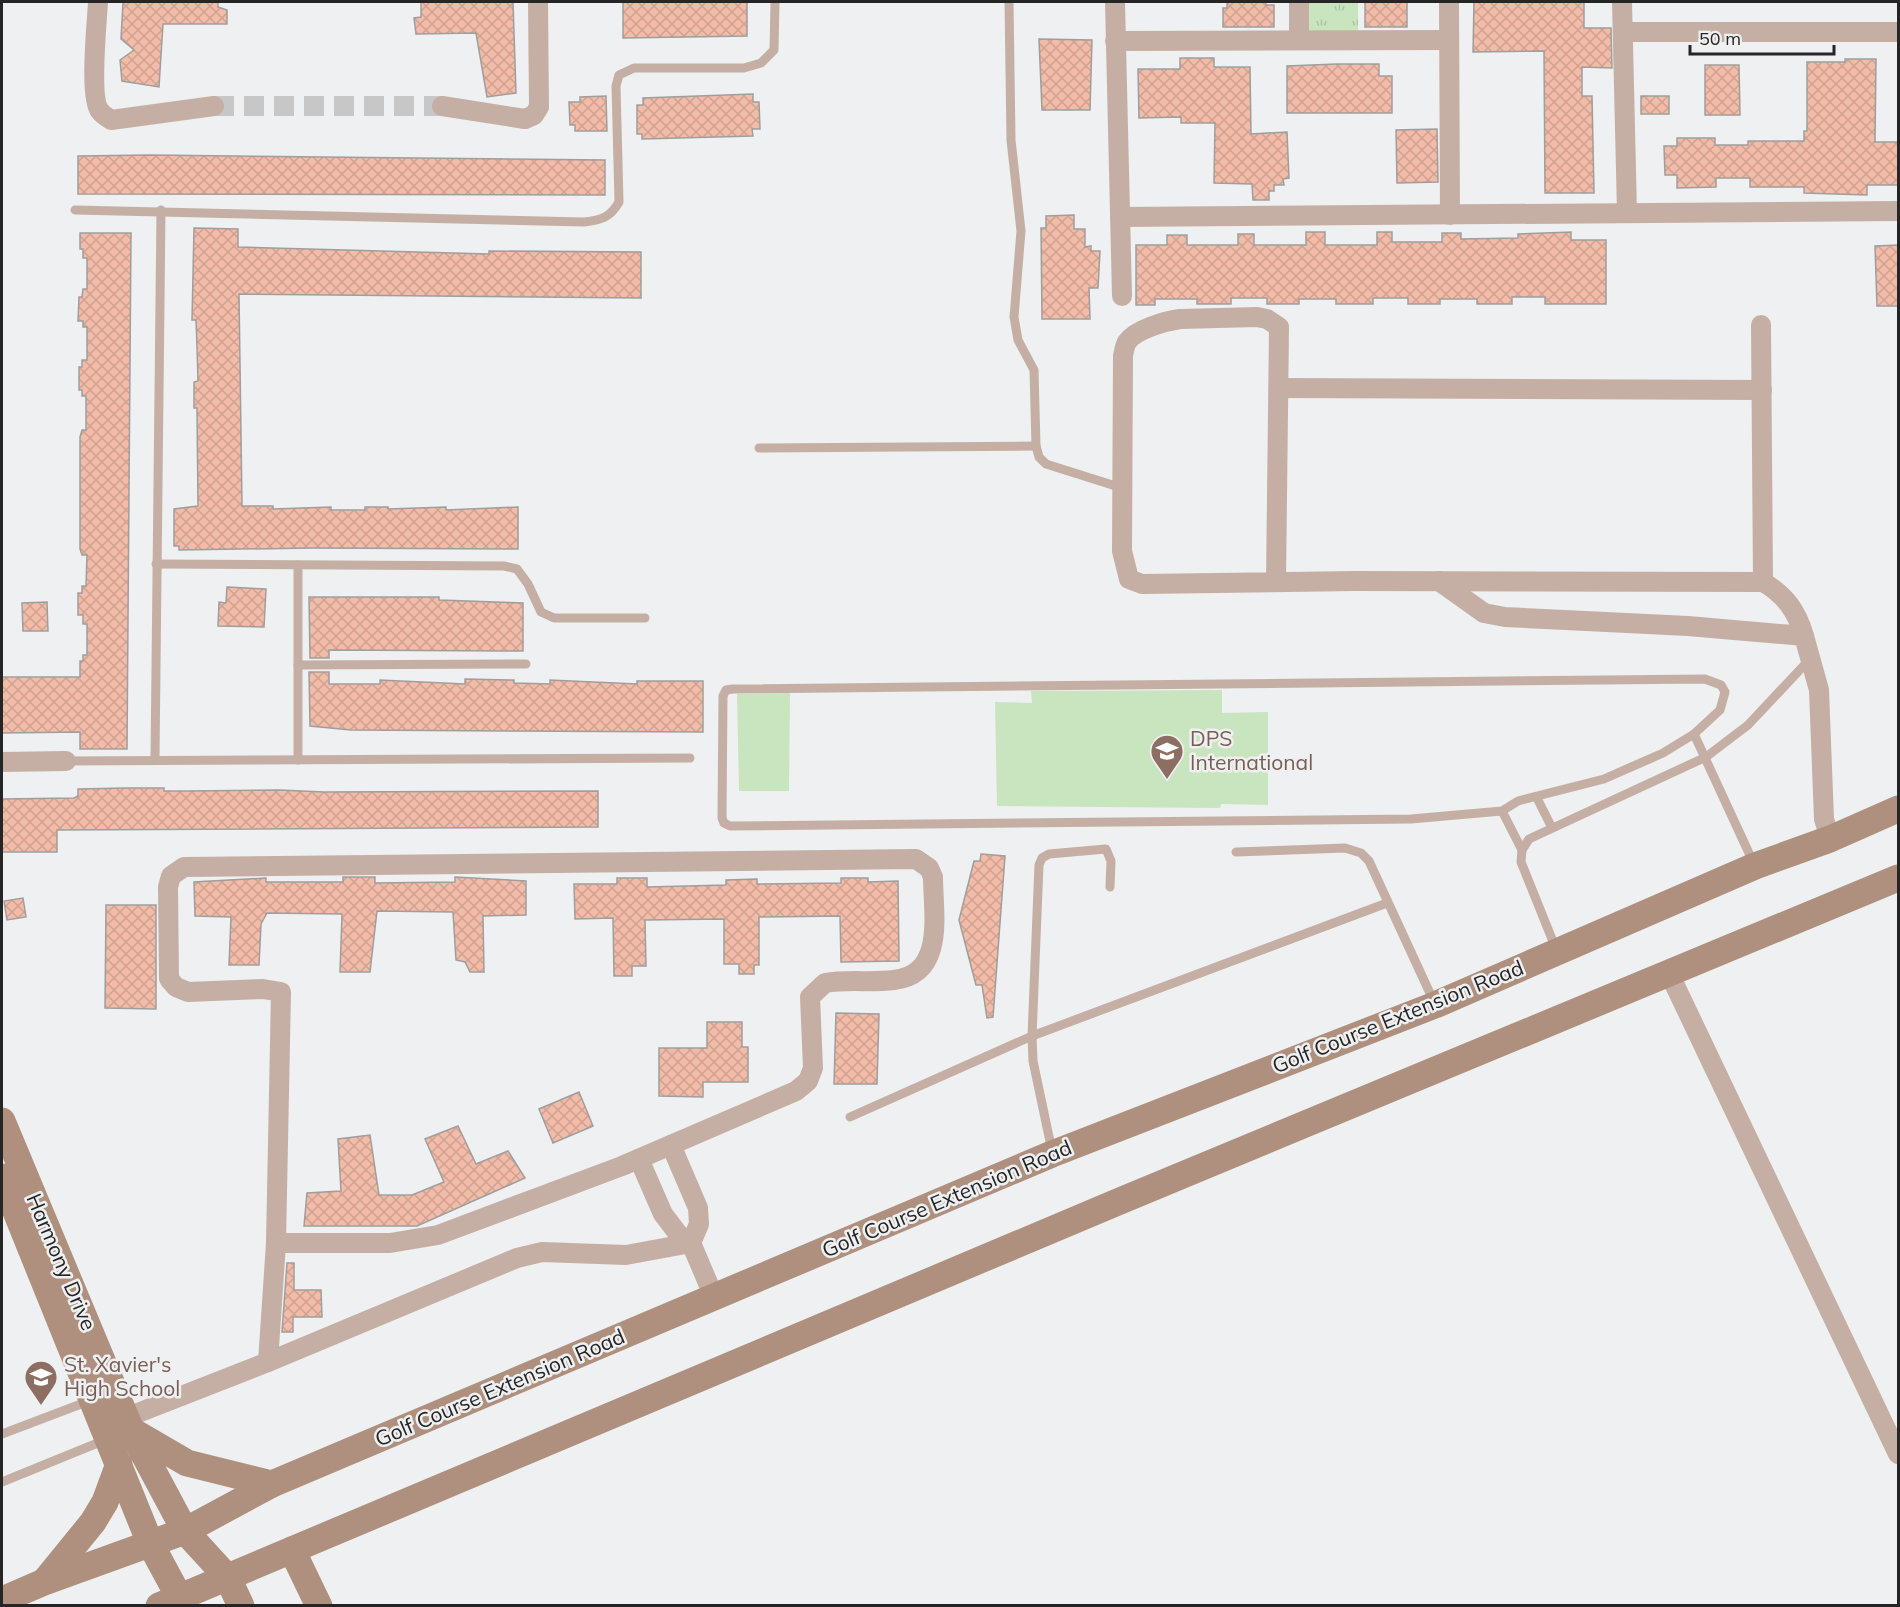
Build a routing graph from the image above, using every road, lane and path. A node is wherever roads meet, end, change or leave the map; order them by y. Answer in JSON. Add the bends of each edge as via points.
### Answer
{"nodes":[{"id":1,"x":98,"y":2,"type":"edge"},
{"id":2,"x":538,"y":2,"type":"edge"},
{"id":3,"x":775,"y":2,"type":"edge"},
{"id":4,"x":1009,"y":2,"type":"edge"},
{"id":5,"x":1115,"y":2,"type":"edge"},
{"id":6,"x":1299,"y":2,"type":"edge"},
{"id":7,"x":1449,"y":2,"type":"edge"},
{"id":8,"x":1622,"y":2,"type":"edge"},
{"id":9,"x":1623,"y":32,"type":"junction"},
{"id":10,"x":1899,"y":32,"type":"edge"},
{"id":11,"x":1299,"y":40,"type":"junction"},
{"id":12,"x":1449,"y":40,"type":"junction"},
{"id":13,"x":1115,"y":41,"type":"junction"},
{"id":14,"x":214,"y":106,"type":"tunnel mouth"},
{"id":15,"x":442,"y":106,"type":"tunnel mouth"},
{"id":16,"x":75,"y":210,"type":"dead end"},
{"id":17,"x":161,"y":210,"type":"junction"},
{"id":18,"x":1899,"y":211,"type":"edge"},
{"id":19,"x":1627,"y":213,"type":"junction"},
{"id":20,"x":1450,"y":215,"type":"junction"},
{"id":21,"x":1120,"y":217,"type":"junction"},
{"id":22,"x":1122,"y":296,"type":"dead end"},
{"id":23,"x":1761,"y":325,"type":"dead end"},
{"id":24,"x":1279,"y":388,"type":"junction"},
{"id":25,"x":1762,"y":390,"type":"junction"},
{"id":26,"x":1036,"y":446,"type":"junction"},
{"id":27,"x":759,"y":448,"type":"dead end"},
{"id":28,"x":1122,"y":488,"type":"junction"},
{"id":29,"x":156,"y":564,"type":"junction"},
{"id":30,"x":298,"y":565,"type":"junction"},
{"id":31,"x":1439,"y":581,"type":"junction"},
{"id":32,"x":1276,"y":582,"type":"junction"},
{"id":33,"x":1763,"y":582,"type":"junction"},
{"id":34,"x":645,"y":618,"type":"dead end"},
{"id":35,"x":1804,"y":636,"type":"junction"},
{"id":36,"x":1812,"y":657,"type":"junction"},
{"id":37,"x":526,"y":664,"type":"dead end"},
{"id":38,"x":298,"y":665,"type":"junction"},
{"id":39,"x":1694,"y":734,"type":"junction"},
{"id":40,"x":1706,"y":757,"type":"junction"},
{"id":41,"x":690,"y":758,"type":"dead end"},
{"id":42,"x":155,"y":759,"type":"junction"},
{"id":43,"x":298,"y":760,"type":"junction"},
{"id":44,"x":66,"y":761,"type":"joint"},
{"id":45,"x":2,"y":762,"type":"edge"},
{"id":46,"x":1537,"y":798,"type":"junction"},
{"id":47,"x":1899,"y":809,"type":"edge"},
{"id":48,"x":1502,"y":811,"type":"junction"},
{"id":49,"x":1552,"y":828,"type":"junction"},
{"id":50,"x":1830,"y":839,"type":"junction"},
{"id":51,"x":1522,"y":850,"type":"junction"},
{"id":52,"x":1236,"y":852,"type":"dead end"},
{"id":53,"x":1755,"y":866,"type":"junction"},
{"id":54,"x":1899,"y":878,"type":"edge"},
{"id":55,"x":1110,"y":887,"type":"dead end"},
{"id":56,"x":1387,"y":903,"type":"junction"},
{"id":57,"x":1558,"y":953,"type":"junction"},
{"id":58,"x":1669,"y":973,"type":"junction"},
{"id":59,"x":1435,"y":1005,"type":"junction"},
{"id":60,"x":1032,"y":1036,"type":"junction"},
{"id":61,"x":850,"y":1117,"type":"dead end"},
{"id":62,"x":2,"y":1121,"type":"edge"},
{"id":63,"x":671,"y":1145,"type":"junction"},
{"id":64,"x":1052,"y":1154,"type":"junction"},
{"id":65,"x":631,"y":1163,"type":"junction"},
{"id":66,"x":2,"y":1177,"type":"edge"},
{"id":67,"x":691,"y":1243,"type":"junction"},
{"id":68,"x":276,"y":1244,"type":"junction"},
{"id":69,"x":714,"y":1297,"type":"junction"},
{"id":70,"x":268,"y":1362,"type":"junction"},
{"id":71,"x":94,"y":1399,"type":"junction"},
{"id":72,"x":122,"y":1429,"type":"junction"},
{"id":73,"x":2,"y":1434,"type":"edge"},
{"id":74,"x":1899,"y":1454,"type":"edge"},
{"id":75,"x":119,"y":1464,"type":"junction"},
{"id":76,"x":2,"y":1482,"type":"edge"},
{"id":77,"x":272,"y":1484,"type":"junction"},
{"id":78,"x":185,"y":1531,"type":"junction"},
{"id":79,"x":150,"y":1543,"type":"junction"},
{"id":80,"x":292,"y":1550,"type":"junction"},
{"id":81,"x":228,"y":1578,"type":"junction"},
{"id":82,"x":44,"y":1582,"type":"junction"},
{"id":83,"x":2,"y":1600,"type":"edge"},
{"id":84,"x":174,"y":1603,"type":"edge"},
{"id":85,"x":241,"y":1605,"type":"edge"},
{"id":86,"x":319,"y":1605,"type":"edge"}],
"edges":[{"from":1,"to":14,"type":"street","via":[[95,70],[99,111],[111,120]]},
{"from":2,"to":15,"type":"street","via":[[539,107],[534,115],[525,119]]},
{"from":3,"to":17,"type":"lane","via":[[774,50],[761,63],[744,68],[634,68],[620,75],[616,86],[619,202],[613,213],[601,220]]},
{"from":4,"to":26,"type":"lane","via":[[1011,140],[1021,231],[1014,317],[1018,340],[1036,381]]},
{"from":5,"to":13,"type":"street"},
{"from":6,"to":11,"type":"street"},
{"from":7,"to":12,"type":"street"},
{"from":8,"to":9,"type":"street"},
{"from":9,"to":10,"type":"street"},
{"from":9,"to":19,"type":"street"},
{"from":11,"to":12,"type":"street"},
{"from":11,"to":13,"type":"street"},
{"from":12,"to":20,"type":"street"},
{"from":13,"to":21,"type":"street"},
{"from":16,"to":17,"type":"lane"},
{"from":17,"to":29,"type":"lane"},
{"from":18,"to":19,"type":"street"},
{"from":19,"to":20,"type":"street"},
{"from":20,"to":21,"type":"street"},
{"from":21,"to":22,"type":"street"},
{"from":23,"to":25,"type":"street"},
{"from":24,"to":25,"type":"street"},
{"from":24,"to":28,"type":"street","via":[[1279,327],[1267,320],[1170,320],[1133,336],[1126,343],[1123,356]]},
{"from":24,"to":32,"type":"street"},
{"from":25,"to":33,"type":"street"},
{"from":26,"to":27,"type":"lane"},
{"from":26,"to":28,"type":"lane","via":[[1046,464]]},
{"from":28,"to":32,"type":"street","via":[[1122,551],[1129,579],[1142,584]]},
{"from":29,"to":30,"type":"lane"},
{"from":29,"to":42,"type":"lane"},
{"from":30,"to":34,"type":"lane","via":[[504,566],[517,568],[542,612],[554,618]]},
{"from":30,"to":38,"type":"lane"},
{"from":31,"to":32,"type":"street"},
{"from":31,"to":33,"type":"street"},
{"from":31,"to":35,"type":"street","via":[[1484,613],[1504,617]]},
{"from":33,"to":35,"type":"street","via":[[1782,593],[1799,618]]},
{"from":35,"to":36,"type":"street"},
{"from":36,"to":40,"type":"lane","via":[[1748,725]]},
{"from":36,"to":50,"type":"street","via":[[1819,690],[1824,819]]},
{"from":37,"to":38,"type":"lane"},
{"from":38,"to":43,"type":"lane"},
{"from":39,"to":40,"type":"lane"},
{"from":39,"to":46,"type":"lane","via":[[1663,753],[1604,779]]},
{"from":39,"to":48,"type":"lane","via":[[1720,710],[1725,692],[1721,685],[1704,679],[733,689],[726,690],[723,696],[722,818],[730,826],[1411,819]]},
{"from":40,"to":49,"type":"lane"},
{"from":40,"to":53,"type":"lane"},
{"from":41,"to":43,"type":"lane"},
{"from":42,"to":43,"type":"lane"},
{"from":42,"to":44,"type":"lane"},
{"from":44,"to":45,"type":"street"},
{"from":46,"to":48,"type":"lane","via":[[1518,801]]},
{"from":46,"to":49,"type":"lane"},
{"from":47,"to":50,"type":"main road","name":"Golf Course Extension Road"},
{"from":48,"to":51,"type":"lane"},
{"from":49,"to":51,"type":"lane","via":[[1529,839]]},
{"from":50,"to":53,"type":"main road","name":"Golf Course Extension Road"},
{"from":51,"to":57,"type":"lane","via":[[1521,862]]},
{"from":52,"to":56,"type":"lane","via":[[1345,849],[1361,853],[1369,861]]},
{"from":53,"to":57,"type":"main road","name":"Golf Course Extension Road"},
{"from":54,"to":58,"type":"main road"},
{"from":55,"to":60,"type":"lane","via":[[1111,861],[1106,849],[1042,858]]},
{"from":56,"to":59,"type":"lane"},
{"from":56,"to":60,"type":"lane"},
{"from":57,"to":59,"type":"main road","name":"Golf Course Extension Road"},
{"from":58,"to":74,"type":"street"},
{"from":58,"to":80,"type":"main road"},
{"from":59,"to":64,"type":"main road","name":"Golf Course Extension Road"},
{"from":60,"to":61,"type":"lane"},
{"from":60,"to":64,"type":"lane","via":[[1038,1090]]},
{"from":62,"to":72,"type":"main road","name":"Harmony Drive"},
{"from":63,"to":65,"type":"street"},
{"from":63,"to":67,"type":"street","via":[[698,1208],[699,1224]]},
{"from":63,"to":68,"type":"street","via":[[796,1090],[808,1081],[813,1068],[810,997],[825,983],[897,980],[923,968],[934,949],[930,868],[916,859],[184,867],[171,876],[168,887],[169,979],[188,992],[281,992]]},
{"from":64,"to":69,"type":"main road","name":"Golf Course Extension Road"},
{"from":65,"to":67,"type":"street","via":[[663,1214]]},
{"from":65,"to":68,"type":"street","via":[[416,1241]]},
{"from":66,"to":71,"type":"main road","name":"Harmony Drive"},
{"from":67,"to":69,"type":"street"},
{"from":67,"to":70,"type":"street","via":[[626,1255],[542,1252],[517,1258]]},
{"from":68,"to":70,"type":"street"},
{"from":69,"to":77,"type":"main road","name":"Golf Course Extension Road"},
{"from":70,"to":72,"type":"street"},
{"from":71,"to":72,"type":"main road","name":"Harmony Drive"},
{"from":71,"to":73,"type":"lane"},
{"from":72,"to":75,"type":"main road","name":"Harmony Drive"},
{"from":72,"to":76,"type":"lane"},
{"from":72,"to":77,"type":"main road","via":[[188,1463]]},
{"from":72,"to":78,"type":"main road","name":"Harmony Drive"},
{"from":75,"to":79,"type":"main road","name":"Harmony Drive"},
{"from":75,"to":82,"type":"main road","via":[[93,1522]]},
{"from":77,"to":78,"type":"main road","name":"Golf Course Extension Road"},
{"from":78,"to":79,"type":"main road","name":"Golf Course Extension Road"},
{"from":78,"to":81,"type":"main road","name":"Harmony Drive"},
{"from":79,"to":82,"type":"main road","name":"Golf Course Extension Road"},
{"from":79,"to":84,"type":"main road","name":"Harmony Drive"},
{"from":80,"to":81,"type":"main road"},
{"from":80,"to":86,"type":"main road"},
{"from":81,"to":84,"type":"main road"},
{"from":81,"to":85,"type":"main road","name":"Harmony Drive"},
{"from":82,"to":83,"type":"main road","name":"Golf Course Extension Road"}]}
